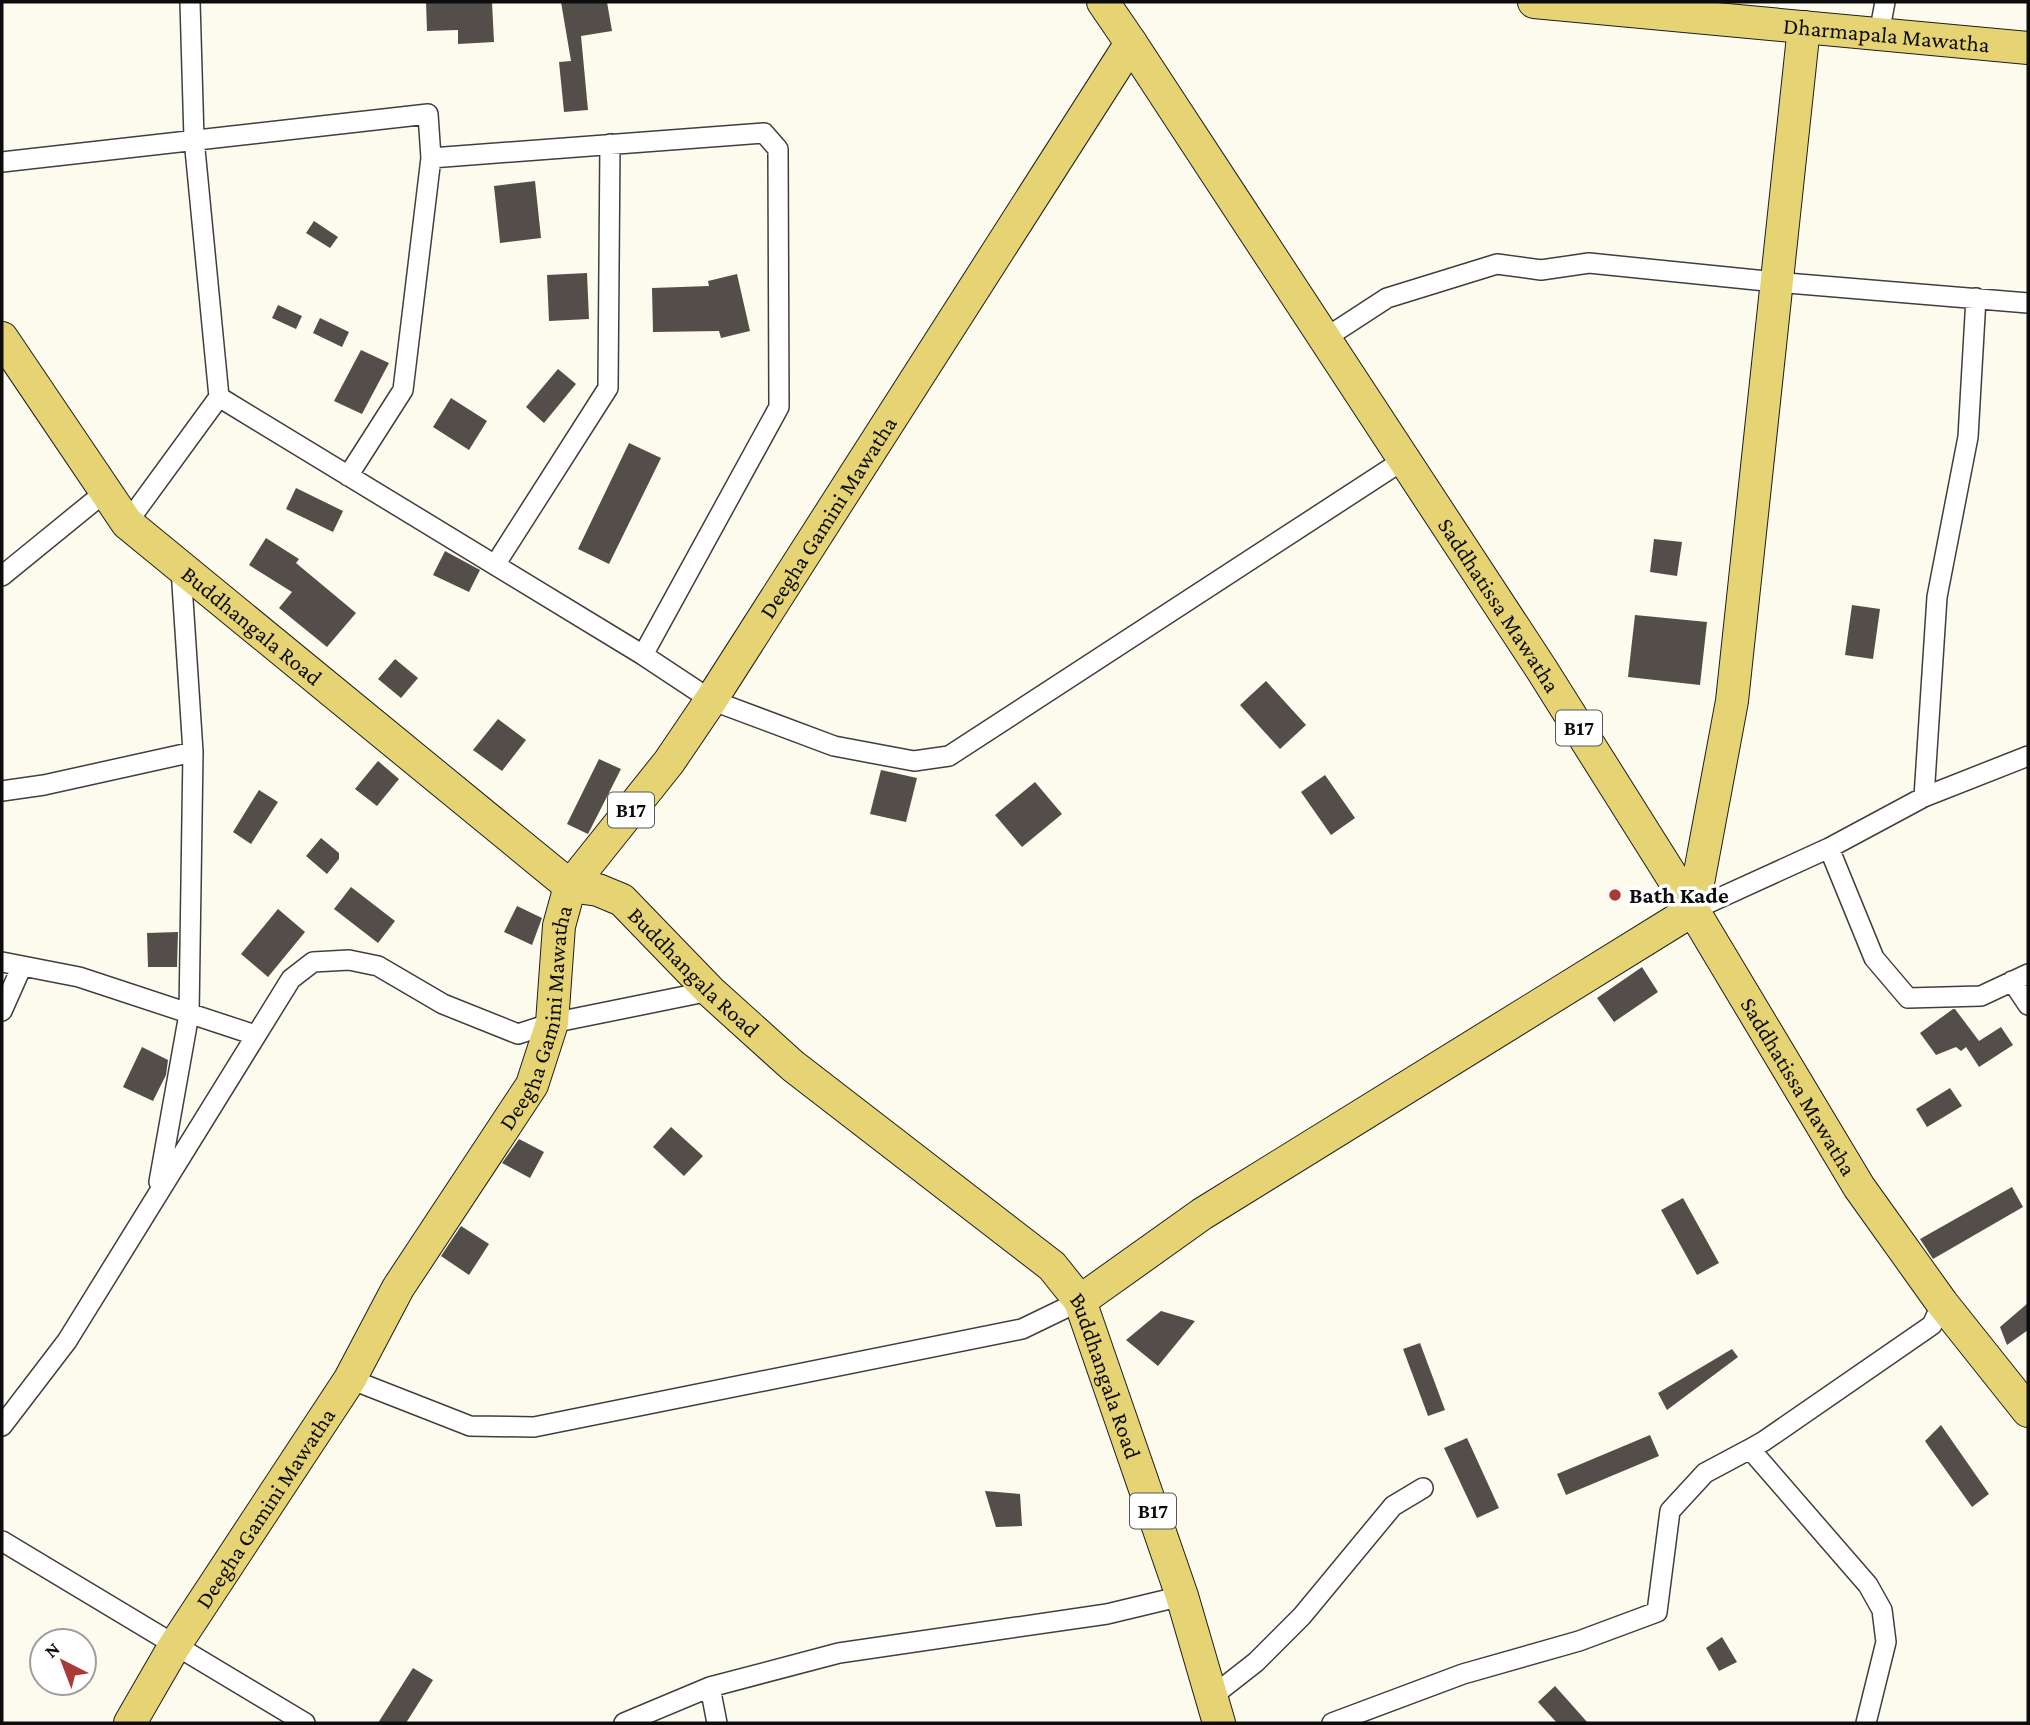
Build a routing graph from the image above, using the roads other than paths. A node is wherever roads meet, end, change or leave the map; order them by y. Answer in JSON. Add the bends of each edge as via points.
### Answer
{"nodes":[{"id":1,"x":190,"y":2,"type":"edge"},
{"id":2,"x":1103,"y":2,"type":"edge"},
{"id":3,"x":1534,"y":2,"type":"edge"},
{"id":4,"x":1885,"y":2,"type":"edge"},
{"id":5,"x":1804,"y":26,"type":"junction"},
{"id":6,"x":1879,"y":34,"type":"junction"},
{"id":7,"x":1130,"y":43,"type":"junction"},
{"id":8,"x":2028,"y":48,"type":"edge"},
{"id":9,"x":194,"y":139,"type":"junction"},
{"id":10,"x":610,"y":144,"type":"junction"},
{"id":11,"x":431,"y":158,"type":"junction"},
{"id":12,"x":2,"y":162,"type":"edge"},
{"id":13,"x":1776,"y":282,"type":"junction"},
{"id":14,"x":1976,"y":298,"type":"junction"},
{"id":15,"x":2028,"y":303,"type":"edge"},
{"id":16,"x":2,"y":338,"type":"edge"},
{"id":17,"x":1324,"y":339,"type":"junction"},
{"id":18,"x":219,"y":397,"type":"junction"},
{"id":19,"x":1405,"y":459,"type":"junction"},
{"id":20,"x":348,"y":476,"type":"junction"},
{"id":21,"x":105,"y":492,"type":"junction"},
{"id":22,"x":127,"y":523,"type":"junction"},
{"id":23,"x":495,"y":565,"type":"junction"},
{"id":24,"x":181,"y":569,"type":"junction"},
{"id":25,"x":2,"y":576,"type":"edge"},
{"id":26,"x":643,"y":655,"type":"junction"},
{"id":27,"x":711,"y":700,"type":"junction"},
{"id":28,"x":193,"y":752,"type":"junction"},
{"id":29,"x":2028,"y":756,"type":"edge"},
{"id":30,"x":2,"y":791,"type":"edge"},
{"id":31,"x":1924,"y":797,"type":"junction"},
{"id":32,"x":1829,"y":848,"type":"junction"},
{"id":33,"x":569,"y":886,"type":"junction"},
{"id":34,"x":1693,"y":910,"type":"junction"},
{"id":35,"x":2,"y":962,"type":"edge"},
{"id":36,"x":22,"y":966,"type":"junction"},
{"id":37,"x":2020,"y":977,"type":"edge"},
{"id":38,"x":710,"y":991,"type":"junction"},
{"id":39,"x":2028,"y":1005,"type":"edge"},
{"id":40,"x":2,"y":1011,"type":"edge"},
{"id":41,"x":189,"y":1014,"type":"junction"},
{"id":42,"x":552,"y":1023,"type":"junction"},
{"id":43,"x":255,"y":1035,"type":"junction"},
{"id":44,"x":157,"y":1194,"type":"junction"},
{"id":45,"x":1080,"y":1301,"type":"junction"},
{"id":46,"x":1942,"y":1303,"type":"junction"},
{"id":47,"x":350,"y":1379,"type":"junction"},
{"id":48,"x":2028,"y":1411,"type":"edge"},
{"id":49,"x":2,"y":1426,"type":"edge"},
{"id":50,"x":1750,"y":1448,"type":"junction"},
{"id":51,"x":1423,"y":1488,"type":"dead end"},
{"id":52,"x":2,"y":1541,"type":"edge"},
{"id":53,"x":1182,"y":1596,"type":"junction"},
{"id":54,"x":175,"y":1645,"type":"junction"},
{"id":55,"x":710,"y":1687,"type":"junction"},
{"id":56,"x":1215,"y":1711,"type":"edge"},
{"id":57,"x":130,"y":1723,"type":"edge"},
{"id":58,"x":305,"y":1723,"type":"edge"},
{"id":59,"x":624,"y":1723,"type":"edge"},
{"id":60,"x":717,"y":1723,"type":"edge"},
{"id":61,"x":1332,"y":1723,"type":"edge"},
{"id":62,"x":1866,"y":1723,"type":"edge"}],
"edges":[{"from":1,"to":9,"type":"street"},
{"from":2,"to":7,"type":"main road","number":"B17"},
{"from":3,"to":5,"type":"main road","name":"Dharmapala Mawatha"},
{"from":4,"to":6,"type":"street"},
{"from":5,"to":6,"type":"main road","name":"Dharmapala Mawatha"},
{"from":5,"to":13,"type":"main road"},
{"from":6,"to":8,"type":"main road","name":"Dharmapala Mawatha"},
{"from":7,"to":17,"type":"main road","name":"Saddhatissa Mawatha","number":"B17"},
{"from":7,"to":27,"type":"main road","name":"Deegha Gamini Mawatha","number":"B17"},
{"from":9,"to":11,"type":"street","via":[[428,114]]},
{"from":9,"to":12,"type":"street"},
{"from":9,"to":18,"type":"street"},
{"from":10,"to":11,"type":"street"},
{"from":10,"to":23,"type":"street","via":[[608,388]]},
{"from":10,"to":26,"type":"street","via":[[764,133],[778,149],[779,407]]},
{"from":11,"to":20,"type":"street","via":[[403,390]]},
{"from":13,"to":14,"type":"street"},
{"from":13,"to":17,"type":"street","via":[[1589,263],[1541,270],[1497,264],[1387,299]]},
{"from":13,"to":34,"type":"main road","via":[[1732,701]]},
{"from":14,"to":15,"type":"street"},
{"from":14,"to":31,"type":"street","via":[[1968,437],[1937,597]]},
{"from":16,"to":21,"type":"main road","name":"Buddhangala Road","number":"B17"},
{"from":17,"to":19,"type":"main road","name":"Saddhatissa Mawatha","number":"B17"},
{"from":18,"to":20,"type":"street"},
{"from":18,"to":22,"type":"street"},
{"from":19,"to":27,"type":"street","via":[[949,756],[914,761],[834,746]]},
{"from":19,"to":34,"type":"main road","name":"Saddhatissa Mawatha","number":"B17"},
{"from":20,"to":23,"type":"street"},
{"from":21,"to":22,"type":"main road","name":"Buddhangala Road","number":"B17"},
{"from":21,"to":25,"type":"street"},
{"from":22,"to":24,"type":"main road","name":"Buddhangala Road","number":"B17"},
{"from":23,"to":26,"type":"street"},
{"from":24,"to":28,"type":"street"},
{"from":24,"to":33,"type":"main road","name":"Buddhangala Road","number":"B17"},
{"from":26,"to":27,"type":"street"},
{"from":27,"to":33,"type":"main road","name":"Deegha Gamini Mawatha","number":"B17","via":[[670,762]]},
{"from":28,"to":30,"type":"street"},
{"from":28,"to":41,"type":"street"},
{"from":29,"to":31,"type":"street"},
{"from":31,"to":32,"type":"street"},
{"from":32,"to":34,"type":"street"},
{"from":32,"to":37,"type":"street","via":[[1874,958],[1908,998],[1981,996]]},
{"from":33,"to":38,"type":"main road","name":"Buddhangala Road","number":"B17","via":[[598,890],[622,900]]},
{"from":33,"to":42,"type":"main road","name":"Deegha Gamini Mawatha","number":"B17","via":[[559,926]]},
{"from":34,"to":45,"type":"main road","via":[[1202,1214]]},
{"from":34,"to":46,"type":"main road","name":"Saddhatissa Mawatha","number":"B17","via":[[1859,1187]]},
{"from":35,"to":36,"type":"street"},
{"from":36,"to":40,"type":"street"},
{"from":36,"to":41,"type":"street","via":[[79,977]]},
{"from":37,"to":39,"type":"street"},
{"from":38,"to":42,"type":"street"},
{"from":38,"to":45,"type":"main road","name":"Buddhangala Road","number":"B17","via":[[793,1066],[1052,1266]]},
{"from":41,"to":43,"type":"street"},
{"from":41,"to":44,"type":"street"},
{"from":42,"to":43,"type":"street","via":[[518,1034],[443,1004],[378,966],[349,960],[313,962],[290,978]]},
{"from":42,"to":47,"type":"main road","name":"Deegha Gamini Mawatha","number":"B17","via":[[533,1085],[398,1288]]},
{"from":43,"to":44,"type":"street"},
{"from":44,"to":49,"type":"street","via":[[67,1341]]},
{"from":45,"to":47,"type":"street","via":[[1021,1329],[534,1427],[470,1426]]},
{"from":45,"to":53,"type":"main road","name":"Buddhangala Road","number":"B17"},
{"from":46,"to":48,"type":"main road","name":"Saddhatissa Mawatha","number":"B17"},
{"from":46,"to":50,"type":"street","via":[[1932,1325]]},
{"from":47,"to":54,"type":"main road","name":"Deegha Gamini Mawatha","number":"B17"},
{"from":50,"to":61,"type":"street","via":[[1705,1473],[1670,1511],[1657,1612],[1579,1641],[1463,1674]]},
{"from":50,"to":62,"type":"street","via":[[1868,1585],[1882,1610],[1885,1642]]},
{"from":51,"to":56,"type":"street","via":[[1392,1506],[1302,1616]]},
{"from":52,"to":54,"type":"street"},
{"from":53,"to":55,"type":"street","via":[[1107,1614],[838,1653]]},
{"from":53,"to":56,"type":"main road","name":"Buddhangala Road","number":"B17"},
{"from":54,"to":57,"type":"main road","name":"Deegha Gamini Mawatha","number":"B17"},
{"from":54,"to":58,"type":"street"},
{"from":55,"to":59,"type":"street"},
{"from":55,"to":60,"type":"street"}]}
